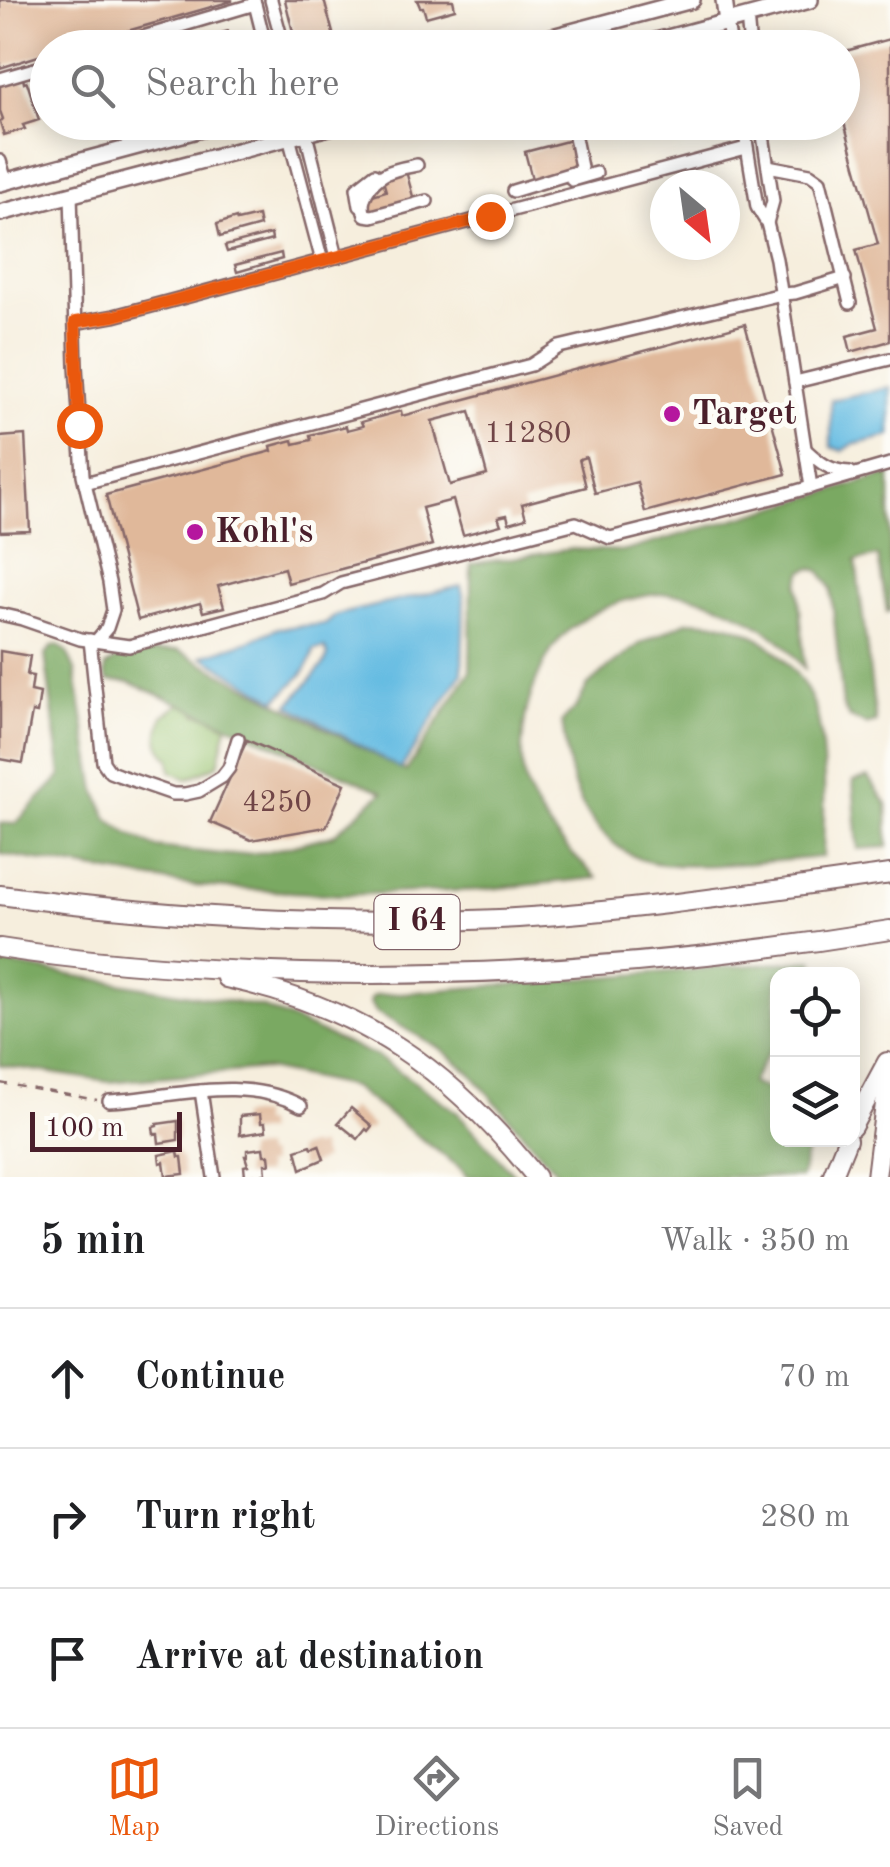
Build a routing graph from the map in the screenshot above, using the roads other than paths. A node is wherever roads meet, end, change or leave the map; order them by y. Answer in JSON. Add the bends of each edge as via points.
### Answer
{"nodes":[{"id":1,"x":271,"y":0,"type":"edge"},
{"id":2,"x":692,"y":0,"type":"edge"},
{"id":3,"x":724,"y":0,"type":"edge"},
{"id":4,"x":810,"y":0,"type":"edge"},
{"id":5,"x":254,"y":2,"type":"edge"},
{"id":6,"x":676,"y":2,"type":"edge"},
{"id":7,"x":747,"y":8,"type":"edge"},
{"id":8,"x":727,"y":22,"type":"junction"},
{"id":9,"x":151,"y":30,"type":"edge"},
{"id":10,"x":261,"y":30,"type":"edge"},
{"id":11,"x":279,"y":30,"type":"edge"},
{"id":12,"x":576,"y":30,"type":"edge"},
{"id":13,"x":697,"y":30,"type":"edge"},
{"id":14,"x":728,"y":30,"type":"edge"},
{"id":15,"x":30,"y":70,"type":"edge"},
{"id":16,"x":0,"y":79,"type":"edge"},
{"id":17,"x":160,"y":140,"type":"edge"},
{"id":18,"x":258,"y":140,"type":"edge"},
{"id":19,"x":298,"y":140,"type":"edge"},
{"id":20,"x":300,"y":140,"type":"edge"},
{"id":21,"x":575,"y":140,"type":"edge"},
{"id":22,"x":745,"y":140,"type":"edge"},
{"id":23,"x":764,"y":140,"type":"edge"},
{"id":24,"x":746,"y":148,"type":"junction"},
{"id":25,"x":0,"y":161,"type":"edge"},
{"id":26,"x":417,"y":165,"type":"dead end"},
{"id":27,"x":768,"y":166,"type":"junction"},
{"id":28,"x":596,"y":174,"type":"dead end"},
{"id":29,"x":3,"y":182,"type":"edge"},
{"id":30,"x":71,"y":194,"type":"junction"},
{"id":31,"x":427,"y":201,"type":"dead end"},
{"id":32,"x":0,"y":213,"type":"edge"},
{"id":33,"x":767,"y":223,"type":"junction"},
{"id":34,"x":337,"y":257,"type":"junction"},
{"id":35,"x":322,"y":261,"type":"junction"},
{"id":36,"x":845,"y":278,"type":"junction"},
{"id":37,"x":782,"y":294,"type":"junction"},
{"id":38,"x":850,"y":303,"type":"dead end"},
{"id":39,"x":75,"y":322,"type":"junction"},
{"id":40,"x":890,"y":359,"type":"edge"},
{"id":41,"x":795,"y":382,"type":"junction"},
{"id":42,"x":806,"y":449,"type":"junction"},
{"id":43,"x":890,"y":464,"type":"edge"},
{"id":44,"x":864,"y":473,"type":"junction"},
{"id":45,"x":85,"y":483,"type":"junction"},
{"id":46,"x":811,"y":487,"type":"junction"},
{"id":47,"x":0,"y":614,"type":"edge"},
{"id":48,"x":93,"y":641,"type":"junction"},
{"id":49,"x":238,"y":739,"type":"dead end"},
{"id":50,"x":890,"y":871,"type":"edge"},
{"id":51,"x":0,"y":894,"type":"edge"},
{"id":52,"x":890,"y":930,"type":"edge"},
{"id":53,"x":0,"y":948,"type":"edge"},
{"id":54,"x":186,"y":969,"type":"junction"},
{"id":55,"x":890,"y":1060,"type":"edge"},
{"id":56,"x":201,"y":1091,"type":"junction"},
{"id":57,"x":109,"y":1101,"type":"road end"},
{"id":58,"x":301,"y":1106,"type":"dead end"},
{"id":59,"x":860,"y":1113,"type":"edge"},
{"id":60,"x":844,"y":1147,"type":"edge"},
{"id":61,"x":214,"y":1177,"type":"edge"},
{"id":62,"x":536,"y":1177,"type":"edge"},
{"id":63,"x":832,"y":1177,"type":"edge"},
{"id":64,"x":876,"y":1177,"type":"edge"}],
"edges":[{"from":1,"to":11,"type":"street"},
{"from":2,"to":6,"type":"main road"},
{"from":3,"to":8,"type":"main road"},
{"from":4,"to":7,"type":"main road"},
{"from":5,"to":9,"type":"street"},
{"from":5,"to":10,"type":"street"},
{"from":6,"to":12,"type":"main road"},
{"from":7,"to":8,"type":"main road"},
{"from":8,"to":13,"type":"main road"},
{"from":8,"to":14,"type":"street"},
{"from":15,"to":16,"type":"street"},
{"from":17,"to":29,"type":"main road"},
{"from":18,"to":30,"type":"main road"},
{"from":19,"to":35,"type":"street"},
{"from":20,"to":34,"type":"street"},
{"from":21,"to":28,"type":"street","via":[[579,171],[514,193]]},
{"from":22,"to":24,"type":"street"},
{"from":23,"to":27,"type":"street"},
{"from":24,"to":33,"type":"street","via":[[756,207]]},
{"from":24,"to":34,"type":"street"},
{"from":25,"to":29,"type":"street"},
{"from":26,"to":31,"type":"street","via":[[386,173],[366,193],[362,210],[372,216]]},
{"from":27,"to":33,"type":"street"},
{"from":27,"to":36,"type":"street","via":[[820,181]]},
{"from":30,"to":32,"type":"main road"},
{"from":30,"to":39,"type":"street"},
{"from":33,"to":37,"type":"street"},
{"from":34,"to":35,"type":"street"},
{"from":35,"to":39,"type":"street"},
{"from":36,"to":37,"type":"street"},
{"from":36,"to":38,"type":"street"},
{"from":37,"to":41,"type":"street"},
{"from":37,"to":45,"type":"street","via":[[559,348],[531,364]]},
{"from":39,"to":45,"type":"street"},
{"from":40,"to":41,"type":"street"},
{"from":41,"to":42,"type":"street"},
{"from":42,"to":44,"type":"street","via":[[838,472]]},
{"from":42,"to":46,"type":"street"},
{"from":43,"to":44,"type":"street"},
{"from":44,"to":46,"type":"street"},
{"from":45,"to":48,"type":"street","via":[[112,610],[107,628]]},
{"from":46,"to":48,"type":"street","via":[[610,538],[576,523],[129,646]]},
{"from":47,"to":48,"type":"street"},
{"from":48,"to":49,"type":"street","via":[[103,762],[110,772],[173,794],[199,791],[229,768]]},
{"from":50,"to":51,"type":"highway","number":"I 64","via":[[627,909],[423,922],[214,916]]},
{"from":52,"to":54,"type":"highway","number":"I 64","via":[[547,970],[400,975]]},
{"from":53,"to":54,"type":"highway","number":"I 64"},
{"from":54,"to":62,"type":"highway","via":[[282,993],[390,1041],[457,1090]]},
{"from":55,"to":59,"type":"highway"},
{"from":55,"to":64,"type":"highway"},
{"from":56,"to":57,"type":"street"},
{"from":56,"to":58,"type":"street","via":[[264,1091]]},
{"from":56,"to":61,"type":"street"},
{"from":60,"to":63,"type":"highway"}]}
